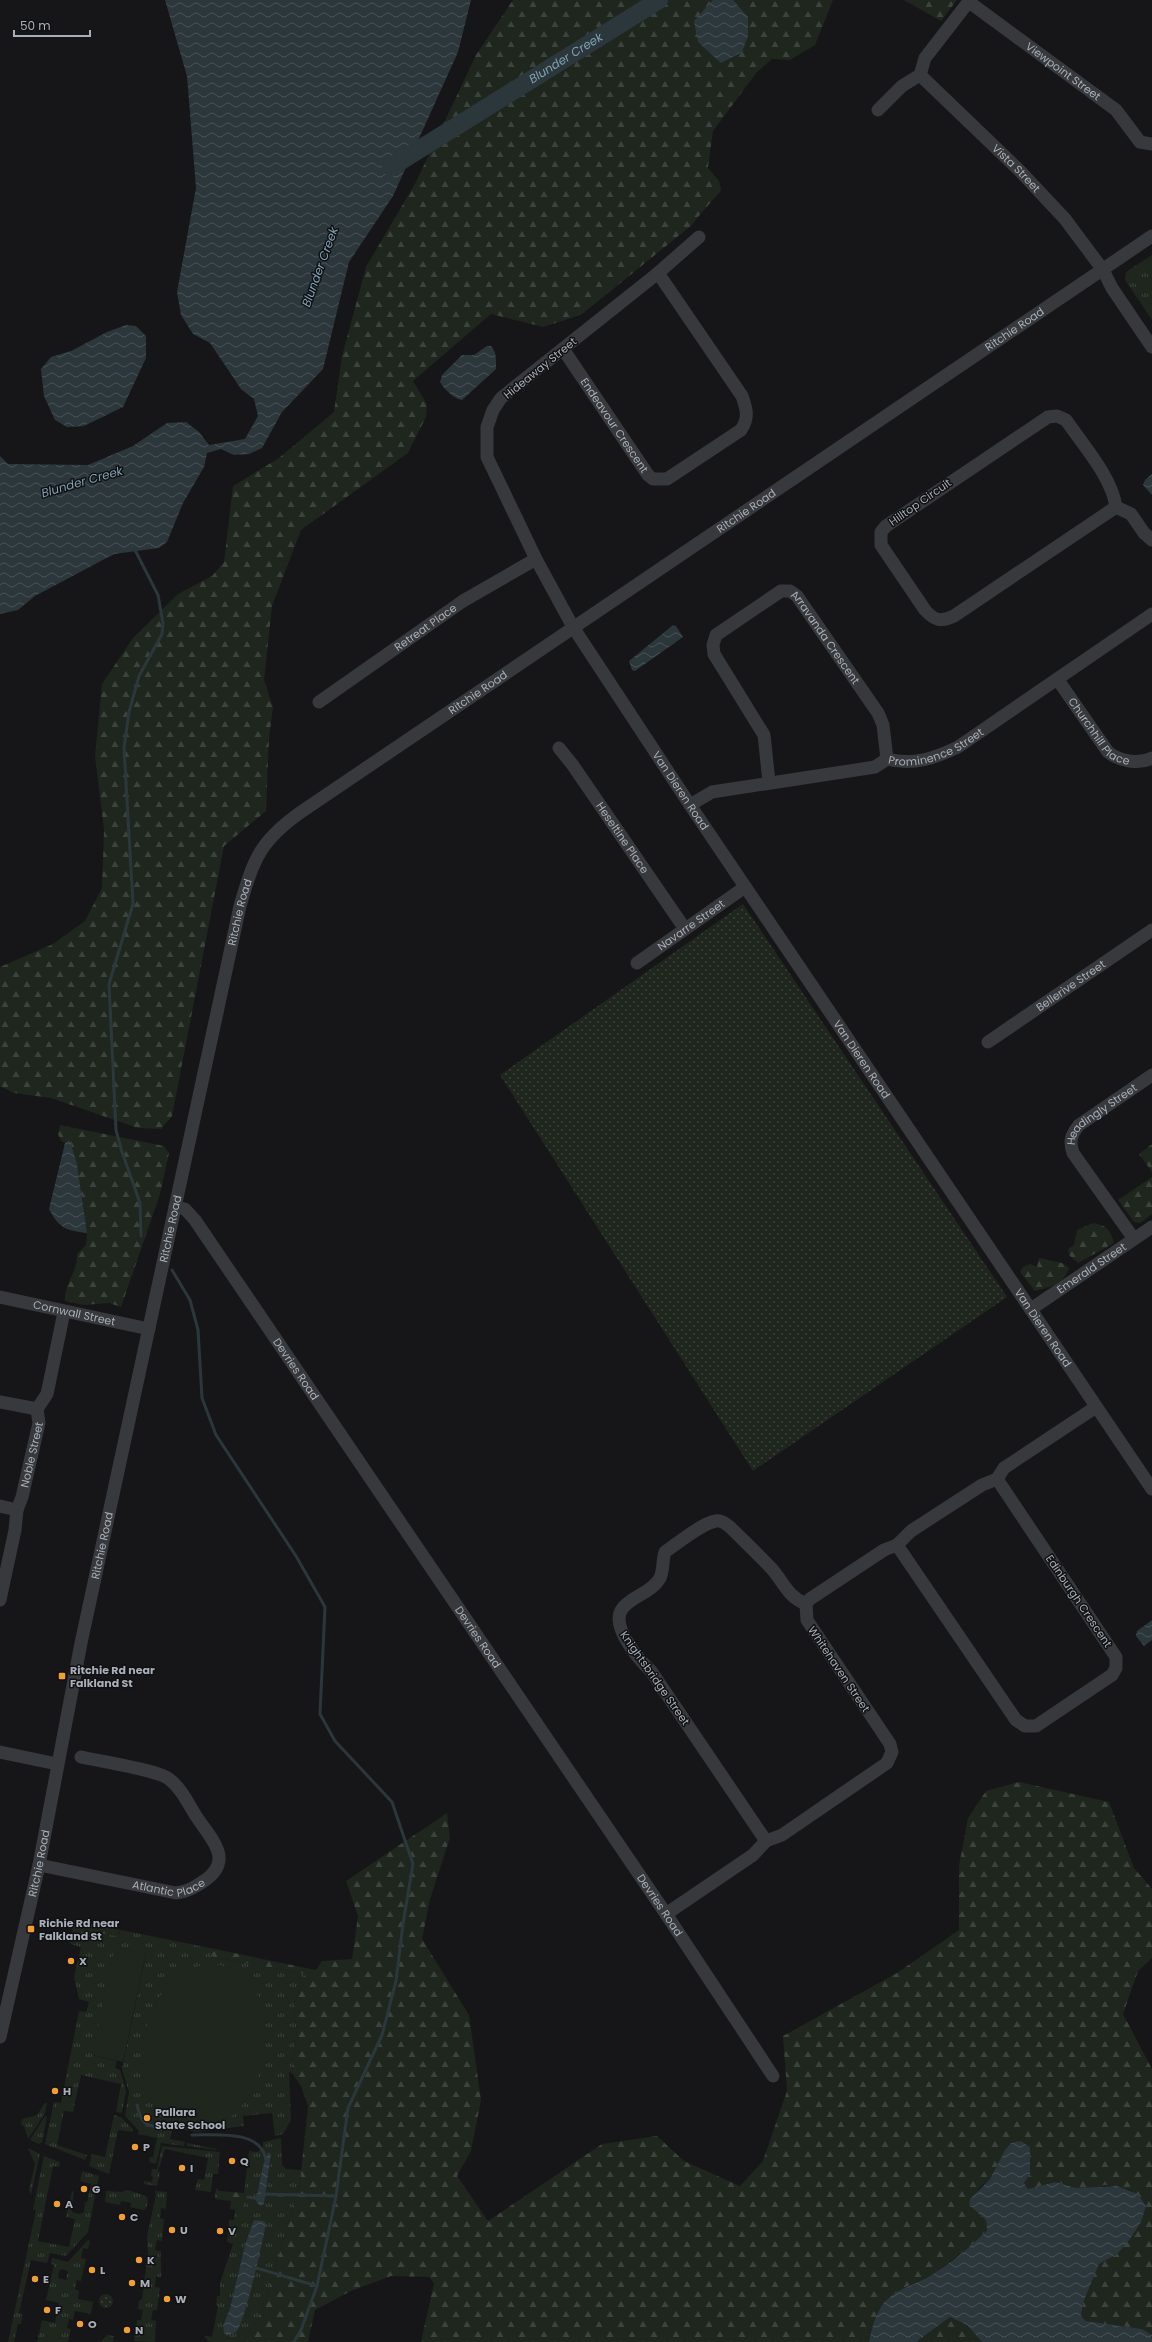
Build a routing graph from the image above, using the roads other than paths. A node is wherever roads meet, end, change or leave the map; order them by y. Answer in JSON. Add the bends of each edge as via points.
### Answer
{"nodes":[{"id":1,"x":970,"y":1,"type":"edge"},
{"id":2,"x":920,"y":75,"type":"junction"},
{"id":3,"x":878,"y":110,"type":"dead end"},
{"id":4,"x":1152,"y":144,"type":"edge"},
{"id":5,"x":1152,"y":236,"type":"edge"},
{"id":6,"x":699,"y":237,"type":"dead end"},
{"id":7,"x":1102,"y":270,"type":"junction"},
{"id":8,"x":658,"y":273,"type":"junction"},
{"id":9,"x":1152,"y":347,"type":"edge"},
{"id":10,"x":563,"y":349,"type":"junction"},
{"id":11,"x":1116,"y":507,"type":"junction"},
{"id":12,"x":1152,"y":540,"type":"edge"},
{"id":13,"x":536,"y":559,"type":"junction"},
{"id":14,"x":1152,"y":614,"type":"edge"},
{"id":15,"x":573,"y":627,"type":"junction"},
{"id":16,"x":1058,"y":680,"type":"junction"},
{"id":17,"x":319,"y":702,"type":"dead end"},
{"id":18,"x":559,"y":748,"type":"dead end"},
{"id":19,"x":1152,"y":758,"type":"edge"},
{"id":20,"x":887,"y":759,"type":"junction"},
{"id":21,"x":769,"y":782,"type":"junction"},
{"id":22,"x":690,"y":805,"type":"junction"},
{"id":23,"x":745,"y":887,"type":"junction"},
{"id":24,"x":685,"y":929,"type":"junction"},
{"id":25,"x":1152,"y":930,"type":"edge"},
{"id":26,"x":637,"y":963,"type":"dead end"},
{"id":27,"x":988,"y":1042,"type":"dead end"},
{"id":28,"x":1152,"y":1075,"type":"edge"},
{"id":29,"x":175,"y":1207,"type":"junction"},
{"id":30,"x":1152,"y":1227,"type":"edge"},
{"id":31,"x":1134,"y":1239,"type":"junction"},
{"id":32,"x":0,"y":1297,"type":"edge"},
{"id":33,"x":1030,"y":1309,"type":"junction"},
{"id":34,"x":64,"y":1312,"type":"junction"},
{"id":35,"x":149,"y":1329,"type":"junction"},
{"id":36,"x":0,"y":1402,"type":"edge"},
{"id":37,"x":1096,"y":1407,"type":"junction"},
{"id":38,"x":37,"y":1410,"type":"junction"},
{"id":39,"x":997,"y":1479,"type":"junction"},
{"id":40,"x":1152,"y":1488,"type":"edge"},
{"id":41,"x":0,"y":1506,"type":"edge"},
{"id":42,"x":17,"y":1510,"type":"junction"},
{"id":43,"x":898,"y":1545,"type":"junction"},
{"id":44,"x":0,"y":1600,"type":"edge"},
{"id":45,"x":806,"y":1604,"type":"junction"},
{"id":46,"x":0,"y":1752,"type":"edge"},
{"id":47,"x":81,"y":1757,"type":"dead end"},
{"id":48,"x":57,"y":1764,"type":"junction"},
{"id":49,"x":766,"y":1841,"type":"junction"},
{"id":50,"x":38,"y":1865,"type":"junction"},
{"id":51,"x":666,"y":1914,"type":"junction"},
{"id":52,"x":0,"y":2037,"type":"edge"},
{"id":53,"x":773,"y":2076,"type":"dead end"}],
"edges":[{"from":1,"to":2,"type":"street","via":[[925,58]]},
{"from":1,"to":4,"type":"street","name":"Viewpoint Street","via":[[1116,110],[1140,142]]},
{"from":2,"to":3,"type":"street","via":[[902,86]]},
{"from":2,"to":7,"type":"street","name":"Vista Street","via":[[1020,171],[1065,219]]},
{"from":5,"to":7,"type":"street","name":"Ritchie Road"},
{"from":6,"to":8,"type":"street","name":"Hideaway Street"},
{"from":7,"to":9,"type":"street","name":"Vista Street"},
{"from":7,"to":15,"type":"street","name":"Ritchie Road"},
{"from":8,"to":10,"type":"street","name":"Hideaway Street"},
{"from":8,"to":10,"type":"street","name":"Endeavour Crescent","via":[[742,396],[747,411],[746,422],[741,430],[666,479],[653,479]]},
{"from":10,"to":13,"type":"street","name":"Hideaway Street","via":[[501,398],[492,410],[487,427],[487,456]]},
{"from":11,"to":11,"type":"street","name":"Hilltop Circuit","via":[[943,621],[934,619],[925,610],[881,545],[881,532],[886,526],[1048,417],[1057,416],[1066,420],[1109,483]]},
{"from":11,"to":12,"type":"street","via":[[1131,514]]},
{"from":13,"to":15,"type":"street","name":"Hideaway Street"},
{"from":13,"to":17,"type":"street","name":"Retreat Place","via":[[463,601]]},
{"from":14,"to":16,"type":"street","name":"Prominence Street"},
{"from":15,"to":22,"type":"street","name":"Van Dieren Road"},
{"from":15,"to":29,"type":"street","name":"Ritchie Road","via":[[278,828],[259,852],[240,906]]},
{"from":16,"to":19,"type":"street","name":"Churchhill Place","via":[[1108,752],[1116,758],[1147,761]]},
{"from":16,"to":20,"type":"street","name":"Prominence Street","via":[[958,747],[937,758],[902,763]]},
{"from":18,"to":24,"type":"street","name":"Heseltine Place"},
{"from":20,"to":21,"type":"street","name":"Prominence Street","via":[[875,767]]},
{"from":20,"to":21,"type":"street","name":"Arravanda Crescent","via":[[884,725],[878,713],[797,596],[790,591],[781,591],[716,635],[713,645],[714,654],[764,735]]},
{"from":21,"to":22,"type":"street","name":"Prominence Street","via":[[712,792]]},
{"from":22,"to":23,"type":"street","name":"Van Dieren Road"},
{"from":23,"to":24,"type":"street","name":"Navarre Street"},
{"from":23,"to":33,"type":"street","name":"Van Dieren Road"},
{"from":24,"to":26,"type":"street","name":"Navarre Street"},
{"from":25,"to":27,"type":"street","name":"Bellerive Street"},
{"from":28,"to":31,"type":"street","name":"Headingly Street","via":[[1079,1125],[1071,1134],[1070,1145],[1073,1153]]},
{"from":29,"to":35,"type":"street","name":"Ritchie Road"},
{"from":29,"to":51,"type":"street","name":"Devries Road","via":[[185,1209],[195,1220]]},
{"from":30,"to":31,"type":"street","name":"Emerald Street"},
{"from":31,"to":33,"type":"street","name":"Emerald Street"},
{"from":32,"to":34,"type":"street","name":"Cornwall Street"},
{"from":33,"to":37,"type":"street","name":"Van Dieren Road"},
{"from":34,"to":35,"type":"street","name":"Cornwall Street"},
{"from":34,"to":38,"type":"street","name":"Noble Street","via":[[47,1394]]},
{"from":35,"to":48,"type":"street","name":"Ritchie Road"},
{"from":36,"to":38,"type":"street"},
{"from":37,"to":39,"type":"street","via":[[1004,1468]]},
{"from":37,"to":40,"type":"street","name":"Van Dieren Road"},
{"from":38,"to":42,"type":"street","name":"Noble Street","via":[[39,1423]]},
{"from":39,"to":43,"type":"street","via":[[982,1485],[918,1527]]},
{"from":39,"to":43,"type":"street","name":"Edinburgh Crescent","via":[[1116,1657],[1116,1668],[1112,1675],[1036,1726],[1025,1726],[1016,1720]]},
{"from":41,"to":42,"type":"street"},
{"from":42,"to":44,"type":"street","name":"Noble Street"},
{"from":43,"to":45,"type":"street","via":[[884,1550]]},
{"from":45,"to":49,"type":"street","name":"Whitehaven Street","via":[[807,1620],[890,1744],[892,1752],[887,1763],[782,1835]]},
{"from":45,"to":49,"type":"street","name":"Knightsbridge Street","via":[[796,1601],[773,1570],[730,1527],[724,1522],[717,1521],[708,1524],[665,1552],[660,1579],[622,1609],[619,1619],[619,1628],[639,1660],[651,1671]]},
{"from":46,"to":48,"type":"street"},
{"from":47,"to":50,"type":"street","name":"Atlantic Place","via":[[168,1778],[179,1789],[217,1848],[220,1860],[217,1869],[191,1890],[176,1893]]},
{"from":48,"to":50,"type":"street","name":"Ritchie Road"},
{"from":49,"to":51,"type":"street","name":"Whitehaven Street","via":[[753,1855]]},
{"from":50,"to":52,"type":"street","name":"Ritchie Road"},
{"from":51,"to":53,"type":"street","name":"Devries Road"}]}
